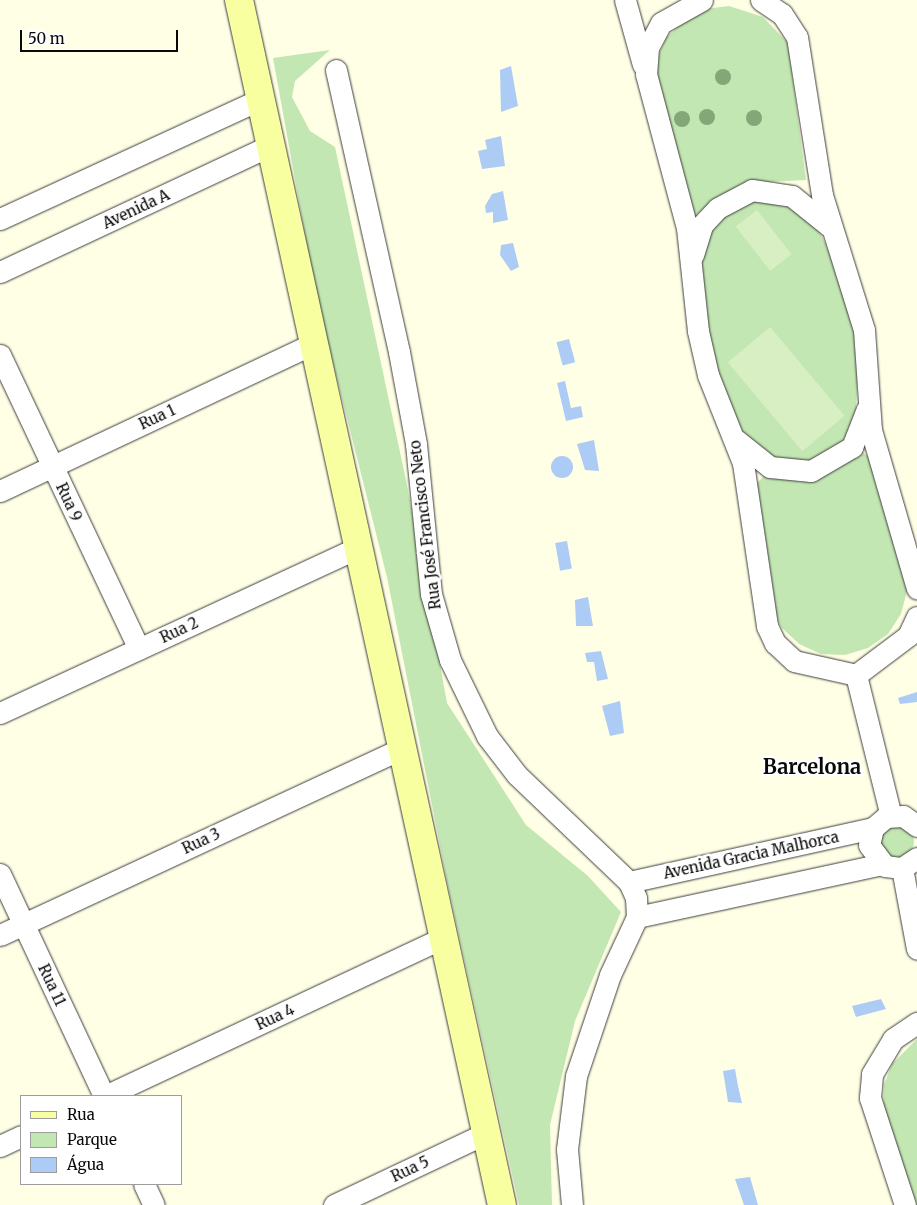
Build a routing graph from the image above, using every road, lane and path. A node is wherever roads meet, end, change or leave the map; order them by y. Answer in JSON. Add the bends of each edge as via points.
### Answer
{"nodes":[{"id":1,"x":239,"y":0,"type":"edge"},
{"id":2,"x":625,"y":0,"type":"edge"},
{"id":3,"x":702,"y":0,"type":"edge"},
{"id":4,"x":761,"y":0,"type":"edge"},
{"id":5,"x":790,"y":0,"type":"edge"},
{"id":6,"x":796,"y":37,"type":"junction"},
{"id":7,"x":336,"y":70,"type":"dead end"},
{"id":8,"x":646,"y":74,"type":"junction"},
{"id":9,"x":261,"y":99,"type":"junction"},
{"id":10,"x":271,"y":146,"type":"junction"},
{"id":11,"x":0,"y":220,"type":"edge"},
{"id":12,"x":830,"y":226,"type":"junction"},
{"id":13,"x":692,"y":263,"type":"junction"},
{"id":14,"x":0,"y":272,"type":"edge"},
{"id":15,"x":314,"y":343,"type":"junction"},
{"id":16,"x":0,"y":355,"type":"edge"},
{"id":17,"x":868,"y":404,"type":"junction"},
{"id":18,"x":736,"y":439,"type":"junction"},
{"id":19,"x":52,"y":466,"type":"junction"},
{"id":20,"x":0,"y":491,"type":"edge"},
{"id":21,"x":359,"y":547,"type":"junction"},
{"id":22,"x":917,"y":588,"type":"edge"},
{"id":23,"x":917,"y":617,"type":"edge"},
{"id":24,"x":139,"y":649,"type":"junction"},
{"id":25,"x":856,"y":675,"type":"junction"},
{"id":26,"x":0,"y":713,"type":"edge"},
{"id":27,"x":402,"y":748,"type":"junction"},
{"id":28,"x":909,"y":820,"type":"edge"},
{"id":29,"x":873,"y":828,"type":"junction"},
{"id":30,"x":907,"y":861,"type":"edge"},
{"id":31,"x":0,"y":874,"type":"edge"},
{"id":32,"x":629,"y":882,"type":"junction"},
{"id":33,"x":637,"y":917,"type":"junction"},
{"id":34,"x":23,"y":924,"type":"junction"},
{"id":35,"x":0,"y":935,"type":"edge"},
{"id":36,"x":444,"y":938,"type":"junction"},
{"id":37,"x":917,"y":949,"type":"edge"},
{"id":38,"x":917,"y":1023,"type":"edge"},
{"id":39,"x":104,"y":1095,"type":"edge"},
{"id":40,"x":106,"y":1095,"type":"edge"},
{"id":41,"x":486,"y":1133,"type":"junction"},
{"id":42,"x":20,"y":1136,"type":"edge"},
{"id":43,"x":0,"y":1146,"type":"edge"},
{"id":44,"x":144,"y":1185,"type":"edge"},
{"id":45,"x":154,"y":1205,"type":"edge"},
{"id":46,"x":334,"y":1205,"type":"edge"},
{"id":47,"x":502,"y":1205,"type":"edge"},
{"id":48,"x":572,"y":1205,"type":"edge"},
{"id":49,"x":905,"y":1205,"type":"edge"}],
"edges":[{"from":1,"to":9,"type":"street"},
{"from":2,"to":8,"type":"street"},
{"from":3,"to":8,"type":"street","via":[[680,8],[661,23],[648,48]]},
{"from":4,"to":6,"type":"street","via":[[782,14]]},
{"from":5,"to":6,"type":"street"},
{"from":6,"to":12,"type":"street","via":[[810,143]]},
{"from":7,"to":32,"type":"street","name":"Rua José Francisco Neto","via":[[399,352],[416,444],[431,594],[450,660],[487,736],[517,775]]},
{"from":8,"to":13,"type":"street","via":[[682,207]]},
{"from":9,"to":10,"type":"street"},
{"from":9,"to":11,"type":"street"},
{"from":10,"to":14,"type":"street","name":"Avenida A"},
{"from":10,"to":15,"type":"street"},
{"from":12,"to":13,"type":"street","via":[[792,196],[752,190],[718,208],[702,225]]},
{"from":12,"to":17,"type":"street","via":[[864,330]]},
{"from":13,"to":18,"type":"street","via":[[698,331],[708,375]]},
{"from":15,"to":19,"type":"street","name":"Rua 1"},
{"from":15,"to":21,"type":"street"},
{"from":16,"to":19,"type":"street","name":"Rua 9"},
{"from":17,"to":18,"type":"street","via":[[852,448],[811,471],[770,467]]},
{"from":17,"to":22,"type":"street","via":[[876,446]]},
{"from":18,"to":25,"type":"street","via":[[750,501],[760,600],[775,643],[794,661]]},
{"from":19,"to":20,"type":"street","name":"Rua 1"},
{"from":19,"to":24,"type":"street","name":"Rua 9"},
{"from":21,"to":24,"type":"street","name":"Rua 2"},
{"from":21,"to":27,"type":"street"},
{"from":23,"to":25,"type":"street","via":[[908,636]]},
{"from":24,"to":26,"type":"street","name":"Rua 2"},
{"from":25,"to":28,"type":"street"},
{"from":27,"to":34,"type":"street","name":"Rua 3"},
{"from":27,"to":36,"type":"street"},
{"from":28,"to":29,"type":"street"},
{"from":29,"to":30,"type":"street","via":[[869,845]]},
{"from":29,"to":32,"type":"street","name":"Avenida Gracia Malhorca"},
{"from":30,"to":33,"type":"street"},
{"from":30,"to":37,"type":"street"},
{"from":31,"to":34,"type":"street","name":"Rua 11"},
{"from":32,"to":33,"type":"street"},
{"from":33,"to":48,"type":"street","via":[[610,975],[576,1076],[567,1149]]},
{"from":34,"to":35,"type":"street","name":"Rua 3"},
{"from":34,"to":39,"type":"street","name":"Rua 11"},
{"from":36,"to":40,"type":"street","name":"Rua 4"},
{"from":36,"to":41,"type":"street"},
{"from":38,"to":49,"type":"street","via":[[893,1039],[872,1074],[870,1098]]},
{"from":41,"to":46,"type":"street","name":"Rua 5"},
{"from":41,"to":47,"type":"street"},
{"from":42,"to":43,"type":"street"},
{"from":44,"to":45,"type":"street"}]}
